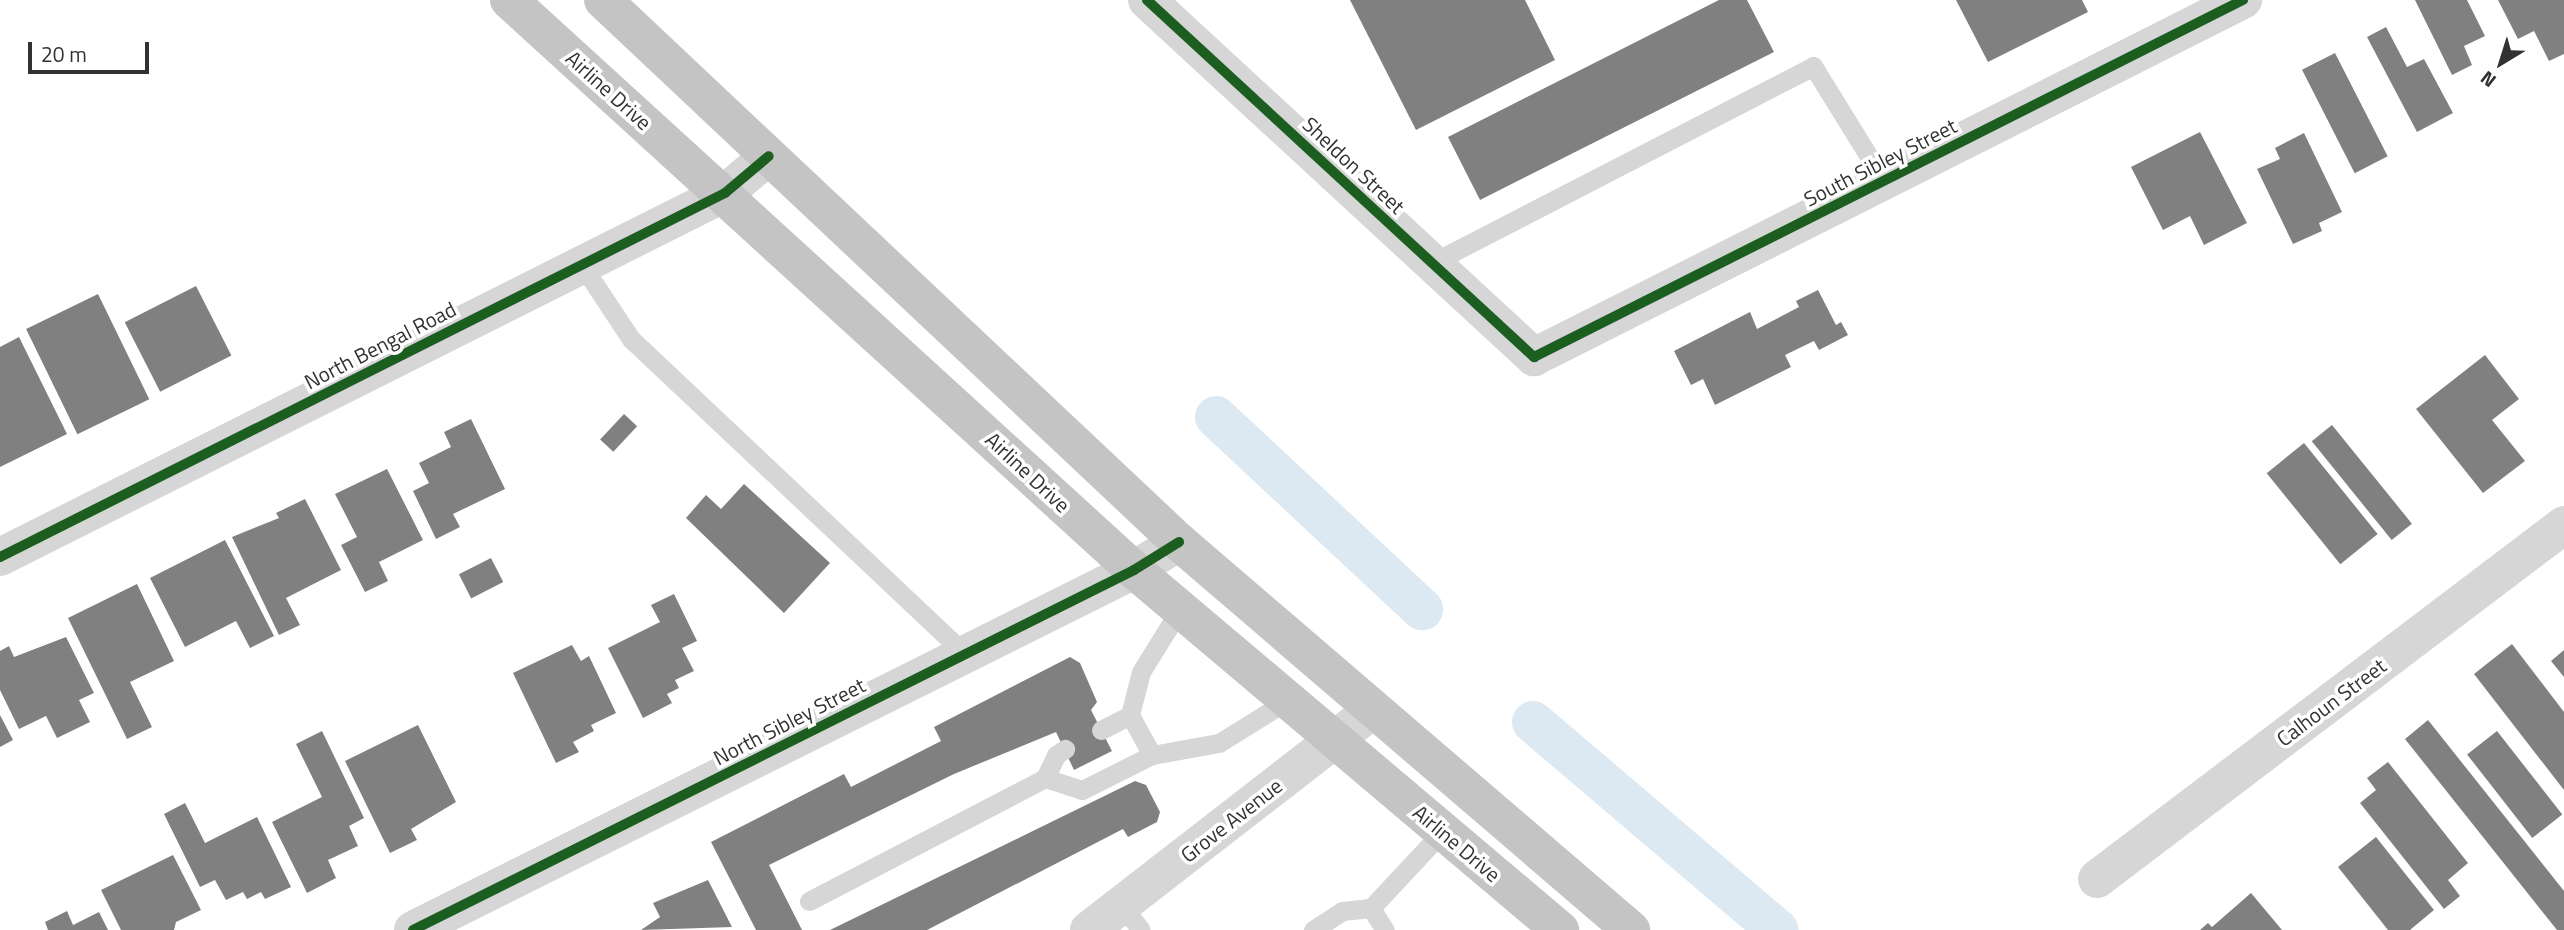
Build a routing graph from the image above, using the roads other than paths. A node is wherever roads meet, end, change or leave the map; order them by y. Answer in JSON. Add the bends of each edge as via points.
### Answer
{"nodes":[{"id":1,"x":509,"y":0,"type":"edge"},
{"id":2,"x":603,"y":0,"type":"edge"},
{"id":3,"x":1147,"y":0,"type":"edge"},
{"id":4,"x":2244,"y":0,"type":"edge"},
{"id":5,"x":769,"y":156,"type":"junction"},
{"id":6,"x":1884,"y":181,"type":"junction"},
{"id":7,"x":725,"y":193,"type":"junction"},
{"id":8,"x":1432,"y":263,"type":"junction"},
{"id":9,"x":582,"y":265,"type":"junction"},
{"id":10,"x":1534,"y":357,"type":"joint"},
{"id":11,"x":2564,"y":525,"type":"edge"},
{"id":12,"x":1180,"y":541,"type":"junction"},
{"id":13,"x":0,"y":556,"type":"edge"},
{"id":14,"x":1134,"y":570,"type":"junction"},
{"id":15,"x":1180,"y":609,"type":"junction"},
{"id":16,"x":965,"y":654,"type":"junction"},
{"id":17,"x":1288,"y":700,"type":"junction"},
{"id":18,"x":1373,"y":710,"type":"junction"},
{"id":19,"x":1130,"y":715,"type":"junction"},
{"id":20,"x":1101,"y":730,"type":"dead end"},
{"id":21,"x":1334,"y":740,"type":"junction"},
{"id":22,"x":1065,"y":749,"type":"dead end"},
{"id":23,"x":1152,"y":755,"type":"junction"},
{"id":24,"x":1045,"y":778,"type":"junction"},
{"id":25,"x":1443,"y":831,"type":"junction"},
{"id":26,"x":2097,"y":879,"type":"dead end"},
{"id":27,"x":808,"y":901,"type":"dead end"},
{"id":28,"x":1371,"y":908,"type":"junction"},
{"id":29,"x":1131,"y":917,"type":"edge"},
{"id":30,"x":413,"y":930,"type":"edge"},
{"id":31,"x":1089,"y":930,"type":"edge"},
{"id":32,"x":1313,"y":930,"type":"edge"},
{"id":33,"x":1385,"y":930,"type":"edge"},
{"id":34,"x":1560,"y":930,"type":"edge"},
{"id":35,"x":1631,"y":930,"type":"edge"}],
"edges":[{"from":1,"to":7,"type":"highway","name":"Airline Drive"},
{"from":2,"to":5,"type":"highway"},
{"from":3,"to":8,"type":"street","name":"Sheldon Street"},
{"from":4,"to":6,"type":"street","name":"South Sibley Street"},
{"from":5,"to":7,"type":"street","name":"North Bengal Road"},
{"from":5,"to":12,"type":"highway"},
{"from":6,"to":8,"type":"lane","via":[[1813,66]]},
{"from":6,"to":10,"type":"street","name":"South Sibley Street"},
{"from":7,"to":9,"type":"street","name":"North Bengal Road"},
{"from":7,"to":14,"type":"highway","name":"Airline Drive"},
{"from":8,"to":10,"type":"street","name":"Sheldon Street"},
{"from":9,"to":13,"type":"street","name":"North Bengal Road"},
{"from":9,"to":16,"type":"lane","via":[[631,339]]},
{"from":11,"to":26,"type":"street","name":"Calhoun Street"},
{"from":12,"to":14,"type":"street","name":"North Sibley Street"},
{"from":12,"to":18,"type":"highway"},
{"from":14,"to":15,"type":"highway","name":"Airline Drive"},
{"from":14,"to":16,"type":"street","name":"North Sibley Street"},
{"from":15,"to":17,"type":"highway","name":"Airline Drive"},
{"from":15,"to":19,"type":"lane","via":[[1141,672]]},
{"from":16,"to":30,"type":"street","name":"North Sibley Street"},
{"from":17,"to":21,"type":"highway","name":"Airline Drive"},
{"from":17,"to":23,"type":"lane","via":[[1219,743]]},
{"from":18,"to":21,"type":"street","name":"Grove Avenue"},
{"from":18,"to":35,"type":"highway"},
{"from":19,"to":20,"type":"lane"},
{"from":19,"to":23,"type":"lane"},
{"from":21,"to":25,"type":"highway","name":"Airline Drive"},
{"from":21,"to":29,"type":"street","name":"Grove Avenue"},
{"from":22,"to":24,"type":"lane","via":[[1056,755]]},
{"from":23,"to":24,"type":"lane","via":[[1082,790]]},
{"from":24,"to":27,"type":"lane"},
{"from":25,"to":28,"type":"lane"},
{"from":25,"to":34,"type":"highway","name":"Airline Drive"},
{"from":28,"to":32,"type":"lane","via":[[1342,911]]},
{"from":28,"to":33,"type":"lane"},
{"from":29,"to":31,"type":"street","name":"Grove Avenue"}]}
